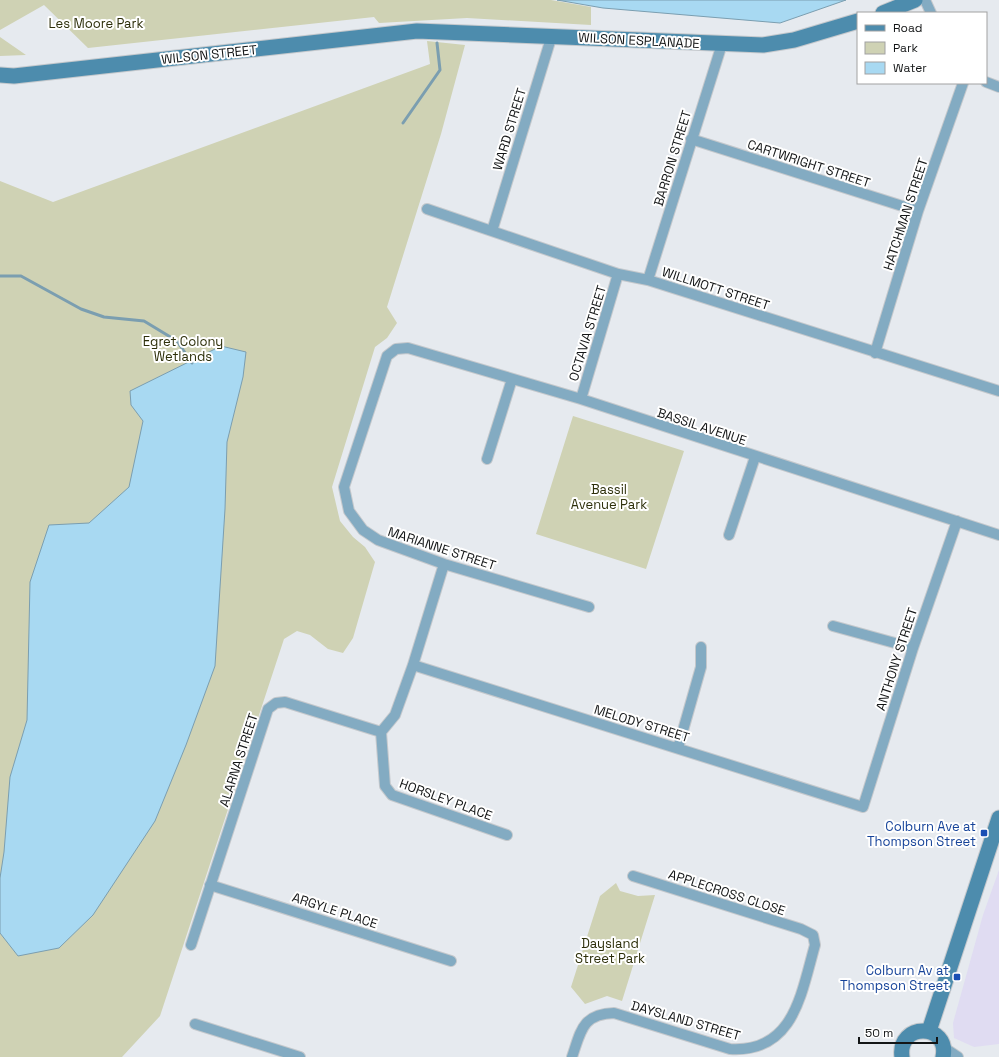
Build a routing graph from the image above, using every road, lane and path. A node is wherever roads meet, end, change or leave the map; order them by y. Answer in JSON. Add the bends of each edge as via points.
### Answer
{"nodes":[{"id":1,"x":916,"y":0,"type":"edge"},
{"id":2,"x":924,"y":0,"type":"edge"},
{"id":3,"x":886,"y":12,"type":"edge"},
{"id":4,"x":931,"y":12,"type":"edge"},
{"id":5,"x":857,"y":21,"type":"edge"},
{"id":6,"x":417,"y":31,"type":"joint"},
{"id":7,"x":552,"y":35,"type":"junction"},
{"id":8,"x":722,"y":44,"type":"junction"},
{"id":9,"x":0,"y":75,"type":"edge"},
{"id":10,"x":987,"y":82,"type":"edge"},
{"id":11,"x":963,"y":84,"type":"edge"},
{"id":12,"x":999,"y":86,"type":"edge"},
{"id":13,"x":691,"y":139,"type":"junction"},
{"id":14,"x":427,"y":209,"type":"dead end"},
{"id":15,"x":918,"y":211,"type":"junction"},
{"id":16,"x":492,"y":231,"type":"junction"},
{"id":17,"x":618,"y":274,"type":"junction"},
{"id":18,"x":648,"y":280,"type":"junction"},
{"id":19,"x":396,"y":349,"type":"joint"},
{"id":20,"x":875,"y":353,"type":"junction"},
{"id":21,"x":512,"y":379,"type":"junction"},
{"id":22,"x":999,"y":390,"type":"edge"},
{"id":23,"x":581,"y":399,"type":"junction"},
{"id":24,"x":755,"y":457,"type":"junction"},
{"id":25,"x":487,"y":459,"type":"dead end"},
{"id":26,"x":957,"y":521,"type":"junction"},
{"id":27,"x":729,"y":535,"type":"dead end"},
{"id":28,"x":999,"y":535,"type":"edge"},
{"id":29,"x":444,"y":564,"type":"junction"},
{"id":30,"x":589,"y":607,"type":"dead end"},
{"id":31,"x":833,"y":626,"type":"dead end"},
{"id":32,"x":702,"y":647,"type":"dead end"},
{"id":33,"x":912,"y":648,"type":"junction"},
{"id":34,"x":413,"y":665,"type":"junction"},
{"id":35,"x":381,"y":732,"type":"junction"},
{"id":36,"x":678,"y":748,"type":"junction"},
{"id":37,"x":863,"y":807,"type":"joint"},
{"id":38,"x":999,"y":818,"type":"edge"},
{"id":39,"x":507,"y":835,"type":"dead end"},
{"id":40,"x":633,"y":876,"type":"dead end"},
{"id":41,"x":210,"y":885,"type":"junction"},
{"id":42,"x":813,"y":935,"type":"joint"},
{"id":43,"x":190,"y":945,"type":"dead end"},
{"id":44,"x":451,"y":961,"type":"dead end"},
{"id":45,"x":195,"y":1024,"type":"dead end"},
{"id":46,"x":928,"y":1031,"type":"junction"},
{"id":47,"x":943,"y":1052,"type":"edge"},
{"id":48,"x":300,"y":1057,"type":"edge"},
{"id":49,"x":572,"y":1057,"type":"edge"},
{"id":50,"x":902,"y":1057,"type":"edge"},
{"id":51,"x":958,"y":1057,"type":"edge"}],
"edges":[{"from":1,"to":3,"type":"street"},
{"from":2,"to":4,"type":"street"},
{"from":5,"to":8,"type":"street","name":"WILSON ESPLANADE","via":[[778,43]]},
{"from":6,"to":7,"type":"street","name":"WILSON ESPLANADE"},
{"from":6,"to":9,"type":"street","name":"WILSON STREET","via":[[14,76]]},
{"from":7,"to":8,"type":"street","name":"WILSON ESPLANADE"},
{"from":7,"to":16,"type":"street","name":"WARD STREET"},
{"from":8,"to":13,"type":"street","name":"BARRON STREET"},
{"from":10,"to":12,"type":"street"},
{"from":11,"to":15,"type":"street","name":"HATCHMAN STREET"},
{"from":13,"to":15,"type":"street","name":"CARTWRIGHT STREET"},
{"from":13,"to":18,"type":"street","name":"BARRON STREET"},
{"from":14,"to":16,"type":"street","name":"WILLMOTT STREET"},
{"from":15,"to":20,"type":"street","name":"HATCHMAN STREET"},
{"from":16,"to":17,"type":"street","name":"WILLMOTT STREET"},
{"from":17,"to":18,"type":"street","name":"WILLMOTT STREET"},
{"from":17,"to":23,"type":"street","name":"OCTAVIA STREET"},
{"from":18,"to":20,"type":"street","name":"WILLMOTT STREET"},
{"from":19,"to":21,"type":"street","name":"BASSIL AVENUE","via":[[408,348]]},
{"from":19,"to":29,"type":"street","name":"MARIANNE STREET","via":[[387,356],[344,487],[349,511],[363,530],[378,540]]},
{"from":20,"to":22,"type":"street","name":"WILLMOTT STREET"},
{"from":21,"to":23,"type":"street","name":"BASSIL AVENUE"},
{"from":21,"to":25,"type":"street"},
{"from":23,"to":24,"type":"street","name":"BASSIL AVENUE"},
{"from":24,"to":26,"type":"street","name":"BASSIL AVENUE"},
{"from":24,"to":27,"type":"street"},
{"from":26,"to":28,"type":"street","name":"BASSIL AVENUE"},
{"from":26,"to":33,"type":"street","name":"ANTHONY STREET"},
{"from":29,"to":30,"type":"street","name":"MARIANNE STREET"},
{"from":29,"to":34,"type":"street"},
{"from":31,"to":33,"type":"street"},
{"from":32,"to":36,"type":"street","via":[[701,667]]},
{"from":33,"to":37,"type":"street","name":"ANTHONY STREET"},
{"from":34,"to":35,"type":"street","via":[[395,715]]},
{"from":34,"to":36,"type":"street","name":"MELODY STREET"},
{"from":35,"to":39,"type":"street","name":"HORSLEY PLACE","via":[[385,786],[392,795]]},
{"from":35,"to":41,"type":"street","name":"ALARNA STREET","via":[[285,702],[276,703],[268,709]]},
{"from":36,"to":37,"type":"street","name":"MELODY STREET"},
{"from":38,"to":46,"type":"street"},
{"from":40,"to":42,"type":"street","name":"APPLECROSS CLOSE"},
{"from":41,"to":43,"type":"street","name":"ALARNA STREET"},
{"from":41,"to":44,"type":"street","name":"ARGYLE PLACE"},
{"from":42,"to":49,"type":"street","name":"DAYSLAND STREET","via":[[815,945],[793,1016],[775,1038],[760,1047],[730,1049],[614,1013],[604,1013],[591,1017],[582,1026]]},
{"from":45,"to":48,"type":"street"},
{"from":46,"to":47,"type":"street","via":[[937,1036]]},
{"from":46,"to":50,"type":"street","via":[[910,1035],[902,1045]]},
{"from":47,"to":51,"type":"street"}]}
